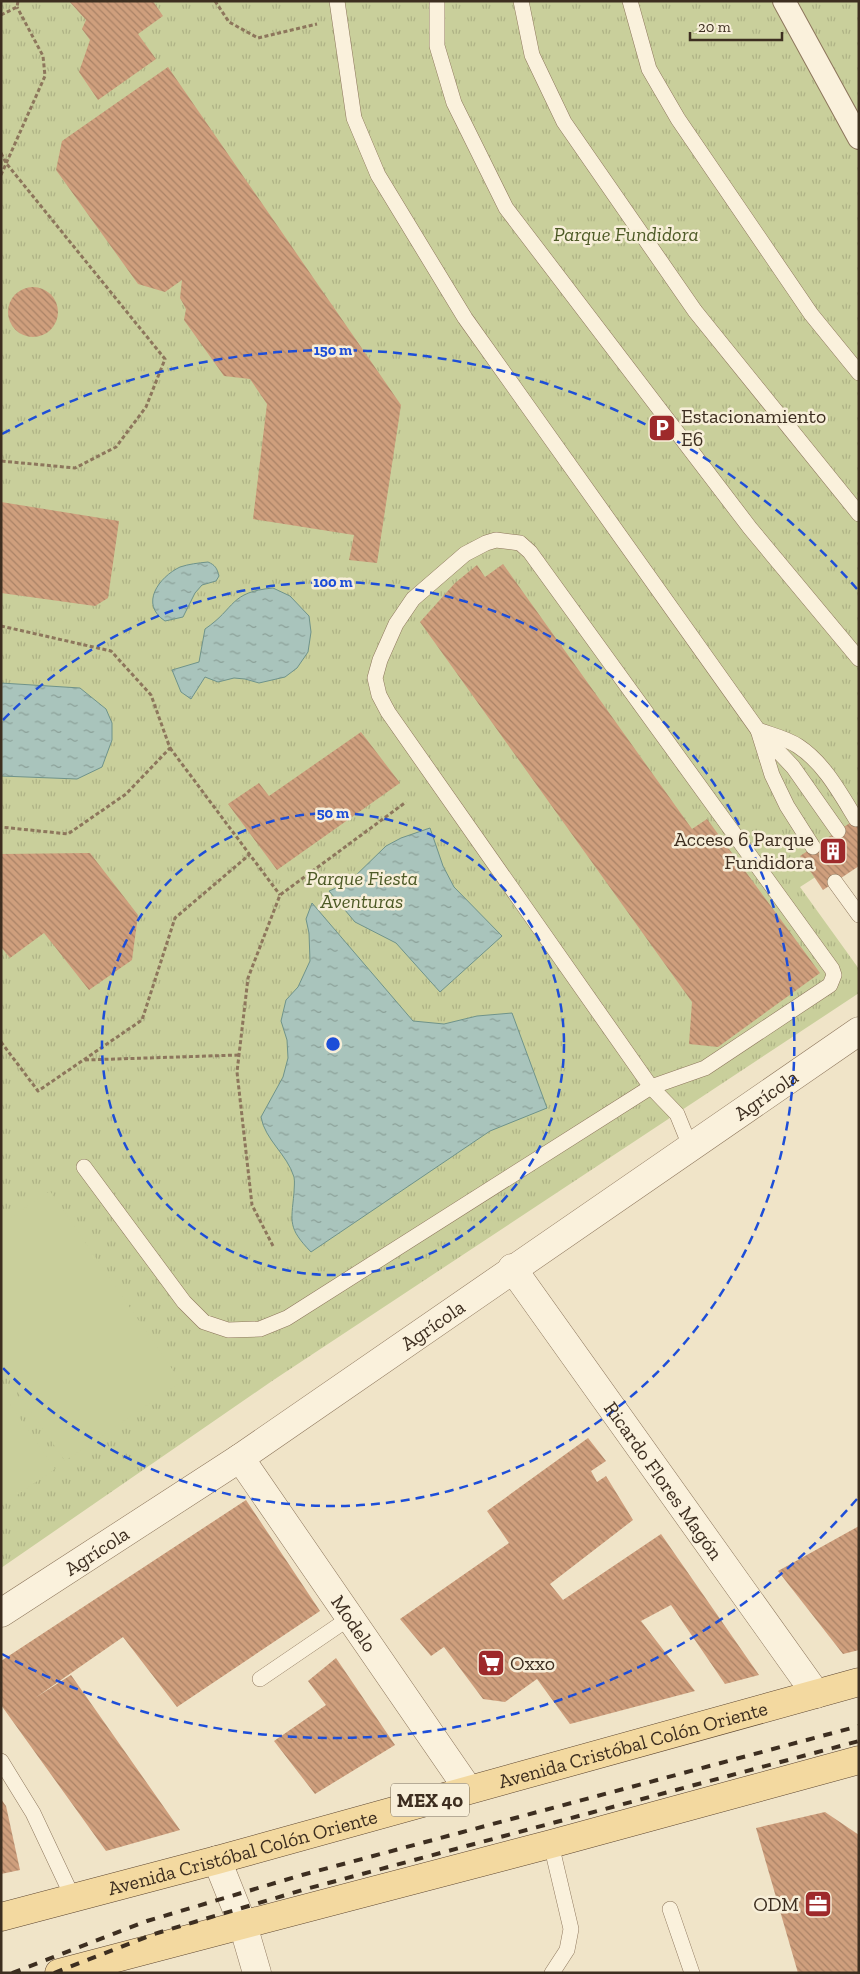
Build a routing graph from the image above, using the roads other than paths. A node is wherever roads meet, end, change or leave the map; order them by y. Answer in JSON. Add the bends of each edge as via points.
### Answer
{"nodes":[{"id":1,"x":337,"y":1,"type":"edge"},
{"id":2,"x":437,"y":1,"type":"edge"},
{"id":3,"x":521,"y":1,"type":"edge"},
{"id":4,"x":630,"y":1,"type":"edge"},
{"id":5,"x":784,"y":1,"type":"edge"},
{"id":6,"x":859,"y":138,"type":"edge"},
{"id":7,"x":859,"y":373,"type":"edge"},
{"id":8,"x":859,"y":514,"type":"edge"},
{"id":9,"x":859,"y":659,"type":"edge"},
{"id":10,"x":758,"y":730,"type":"junction"},
{"id":11,"x":856,"y":819,"type":"dead end"},
{"id":12,"x":838,"y":831,"type":"dead end"},
{"id":13,"x":813,"y":847,"type":"dead end"},
{"id":14,"x":835,"y":882,"type":"dead end"},
{"id":15,"x":859,"y":915,"type":"edge"},
{"id":16,"x":859,"y":1032,"type":"edge"},
{"id":17,"x":652,"y":1087,"type":"junction"},
{"id":18,"x":690,"y":1146,"type":"junction"},
{"id":19,"x":84,"y":1167,"type":"dead end"},
{"id":20,"x":512,"y":1268,"type":"junction"},
{"id":21,"x":240,"y":1458,"type":"junction"},
{"id":22,"x":1,"y":1613,"type":"edge"},
{"id":23,"x":351,"y":1617,"type":"junction"},
{"id":24,"x":260,"y":1679,"type":"dead end"},
{"id":25,"x":859,"y":1682,"type":"edge"},
{"id":26,"x":816,"y":1694,"type":"junction"},
{"id":27,"x":859,"y":1760,"type":"edge"},
{"id":28,"x":1,"y":1761,"type":"edge"},
{"id":29,"x":468,"y":1789,"type":"junction"},
{"id":30,"x":551,"y":1844,"type":"junction"},
{"id":31,"x":217,"y":1860,"type":"junction"},
{"id":32,"x":73,"y":1898,"type":"junction"},
{"id":33,"x":670,"y":1909,"type":"dead end"},
{"id":34,"x":1,"y":1917,"type":"edge"},
{"id":35,"x":243,"y":1925,"type":"junction"},
{"id":36,"x":59,"y":1973,"type":"edge"},
{"id":37,"x":258,"y":1973,"type":"edge"},
{"id":38,"x":552,"y":1973,"type":"edge"},
{"id":39,"x":692,"y":1973,"type":"edge"}],
"edges":[{"from":1,"to":10,"type":"lane","via":[[354,118],[378,175],[465,318]]},
{"from":2,"to":9,"type":"lane","via":[[437,46],[454,103],[506,208],[750,528]]},
{"from":3,"to":8,"type":"lane","via":[[532,55],[564,122],[695,311]]},
{"from":4,"to":7,"type":"lane","via":[[649,69],[678,119],[811,314]]},
{"from":5,"to":6,"type":"street"},
{"from":10,"to":11,"type":"lane","via":[[798,745],[823,770]]},
{"from":10,"to":12,"type":"lane","via":[[793,766]]},
{"from":10,"to":13,"type":"lane","via":[[772,775]]},
{"from":14,"to":15,"type":"lane"},
{"from":16,"to":18,"type":"street","name":"Agrícola"},
{"from":17,"to":17,"type":"lane","via":[[692,1074],[722,1059],[830,985],[834,975],[530,552],[520,543],[496,540],[465,554],[413,599],[396,624],[380,660],[375,678],[379,694],[388,712]]},
{"from":17,"to":18,"type":"lane","via":[[677,1114]]},
{"from":17,"to":19,"type":"lane","via":[[287,1318],[260,1329],[228,1330],[204,1322],[184,1302]]},
{"from":18,"to":20,"type":"street","name":"Agrícola"},
{"from":20,"to":21,"type":"street","name":"Agrícola"},
{"from":20,"to":26,"type":"street","name":"Ricardo Flores Magón"},
{"from":21,"to":22,"type":"street","name":"Agrícola"},
{"from":21,"to":23,"type":"street","name":"Modelo"},
{"from":23,"to":24,"type":"lane"},
{"from":23,"to":29,"type":"street","name":"Modelo"},
{"from":25,"to":26,"type":"main road","name":"Avenida Cristóbal Colón Oriente","number":"MEX 40"},
{"from":26,"to":29,"type":"main road","name":"Avenida Cristóbal Colón Oriente","number":"MEX 40"},
{"from":27,"to":30,"type":"main road"},
{"from":28,"to":32,"type":"lane","via":[[33,1814]]},
{"from":29,"to":31,"type":"main road","name":"Avenida Cristóbal Colón Oriente","number":"MEX 40"},
{"from":30,"to":35,"type":"main road"},
{"from":30,"to":38,"type":"lane","via":[[571,1929],[567,1950]]},
{"from":31,"to":32,"type":"main road","name":"Avenida Cristóbal Colón Oriente","number":"MEX 40"},
{"from":31,"to":35,"type":"street"},
{"from":32,"to":34,"type":"main road","name":"Avenida Cristóbal Colón Oriente","number":"MEX 40"},
{"from":33,"to":39,"type":"lane"},
{"from":35,"to":36,"type":"main road"},
{"from":35,"to":37,"type":"street"}]}
